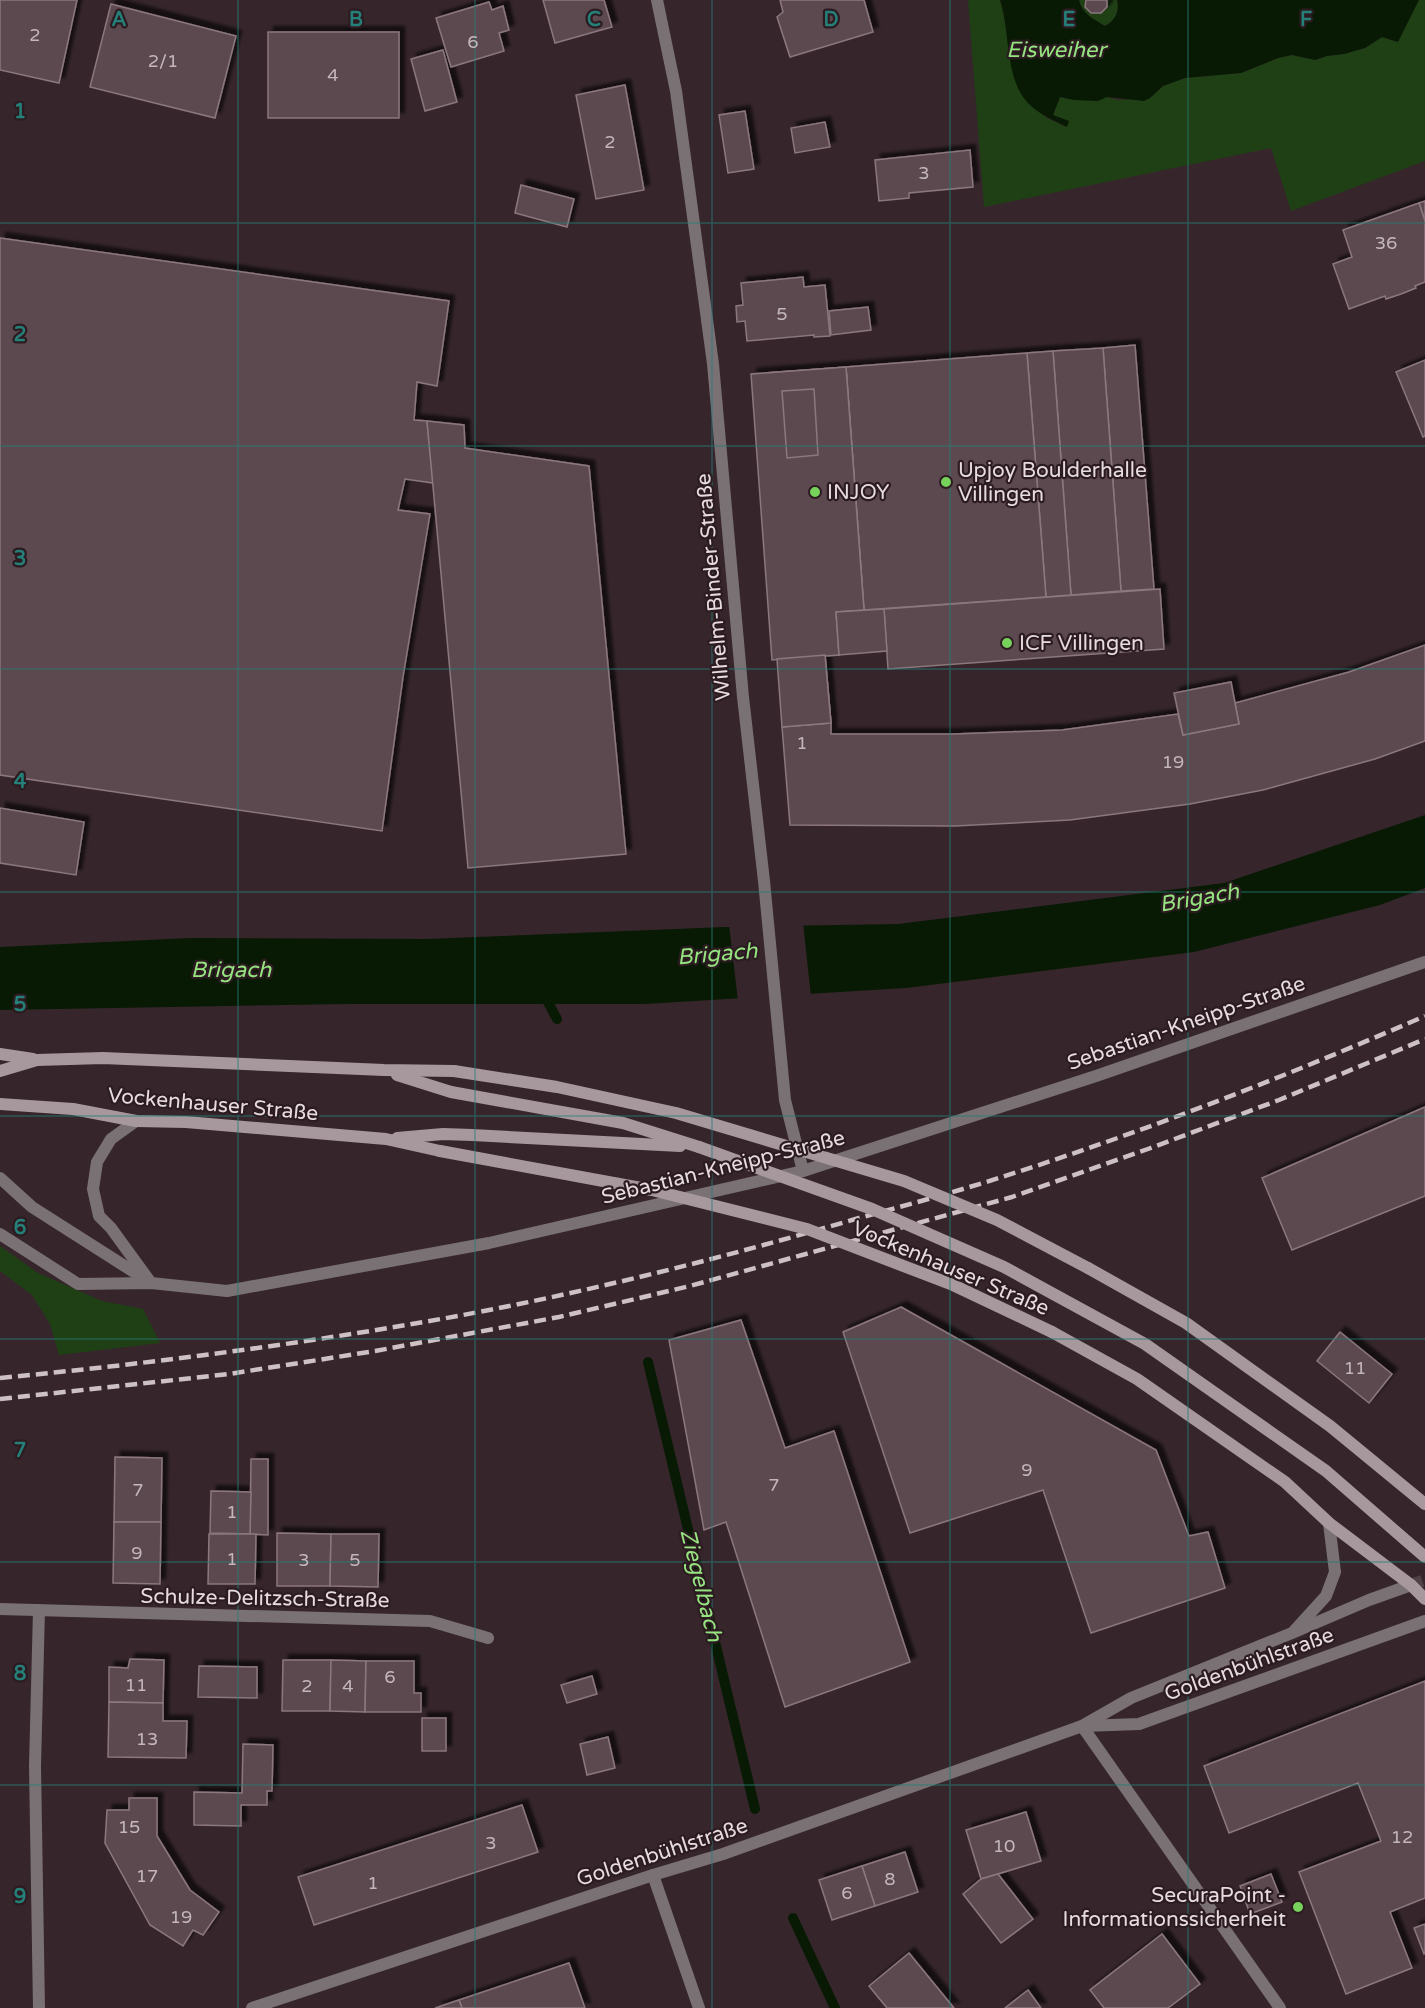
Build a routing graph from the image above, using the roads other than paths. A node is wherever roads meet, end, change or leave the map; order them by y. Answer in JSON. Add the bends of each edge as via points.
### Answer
{"nodes":[{"id":1,"x":657,"y":0,"type":"edge"},
{"id":2,"x":1425,"y":962,"type":"edge"},
{"id":3,"x":0,"y":1054,"type":"edge"},
{"id":4,"x":37,"y":1060,"type":"junction"},
{"id":5,"x":384,"y":1070,"type":"junction"},
{"id":6,"x":0,"y":1071,"type":"edge"},
{"id":7,"x":0,"y":1104,"type":"edge"},
{"id":8,"x":136,"y":1121,"type":"junction"},
{"id":9,"x":386,"y":1139,"type":"junction"},
{"id":10,"x":699,"y":1147,"type":"junction"},
{"id":11,"x":803,"y":1171,"type":"junction"},
{"id":12,"x":0,"y":1178,"type":"edge"},
{"id":13,"x":0,"y":1234,"type":"edge"},
{"id":14,"x":152,"y":1283,"type":"junction"},
{"id":15,"x":1425,"y":1504,"type":"edge"},
{"id":16,"x":1329,"y":1523,"type":"junction"},
{"id":17,"x":1425,"y":1557,"type":"edge"},
{"id":18,"x":1411,"y":1585,"type":"junction"},
{"id":19,"x":1425,"y":1599,"type":"edge"},
{"id":20,"x":0,"y":1609,"type":"edge"},
{"id":21,"x":39,"y":1610,"type":"junction"},
{"id":22,"x":1425,"y":1621,"type":"edge"},
{"id":23,"x":1292,"y":1633,"type":"junction"},
{"id":24,"x":488,"y":1638,"type":"dead end"},
{"id":25,"x":1082,"y":1726,"type":"junction"},
{"id":26,"x":653,"y":1875,"type":"junction"},
{"id":27,"x":39,"y":2008,"type":"edge"},
{"id":28,"x":252,"y":2008,"type":"edge"},
{"id":29,"x":699,"y":2008,"type":"edge"},
{"id":30,"x":1280,"y":2008,"type":"edge"}],
"edges":[{"from":1,"to":11,"type":"street","name":"Wilhelm-Binder-Straße","via":[[676,92],[713,364],[785,1100]]},
{"from":2,"to":11,"type":"street","name":"Sebastian-Kneipp-Straße","via":[[1096,1076]]},
{"from":3,"to":4,"type":"main road"},
{"from":4,"to":5,"type":"main road","name":"Vockenhauser Straße","via":[[103,1058]]},
{"from":4,"to":6,"type":"main road","name":"Vockenhauser Straße"},
{"from":5,"to":10,"type":"main road","name":"Vockenhauser Straße","via":[[451,1092],[623,1123]]},
{"from":5,"to":15,"type":"main road","name":"Vockenhauser Straße","bridge":true,"via":[[454,1071],[557,1087],[676,1113],[904,1181],[998,1220],[1186,1323],[1330,1426]]},
{"from":7,"to":8,"type":"main road","name":"Vockenhauser Straße","via":[[73,1109]]},
{"from":8,"to":9,"type":"main road","name":"Vockenhauser Straße"},
{"from":8,"to":14,"type":"street","via":[[111,1139],[97,1162],[93,1189],[99,1216]]},
{"from":9,"to":10,"type":"main road","name":"Vockenhauser Straße","via":[[443,1134]]},
{"from":9,"to":16,"type":"main road","name":"Vockenhauser Straße","bridge":true,"via":[[652,1190],[807,1228],[952,1285],[1052,1332],[1137,1379],[1285,1482]]},
{"from":10,"to":17,"type":"main road","name":"Vockenhauser Straße","bridge":true,"via":[[872,1209],[993,1263],[1145,1344],[1326,1471]]},
{"from":11,"to":14,"type":"street","name":"Sebastian-Kneipp-Straße","via":[[489,1243],[227,1291]]},
{"from":12,"to":14,"type":"street","name":"Sebastian-Kneipp-Straße","via":[[32,1207]]},
{"from":13,"to":14,"type":"street","name":"Sebastian-Kneipp-Straße","via":[[78,1284]]},
{"from":16,"to":18,"type":"main road","name":"Vockenhauser Straße"},
{"from":16,"to":23,"type":"street","via":[[1335,1572],[1326,1596]]},
{"from":18,"to":19,"type":"main road","name":"Vockenhauser Straße"},
{"from":18,"to":23,"type":"street","name":"Goldenbühlstraße"},
{"from":20,"to":21,"type":"street","name":"Schulze-Delitzsch-Straße"},
{"from":21,"to":24,"type":"street","name":"Schulze-Delitzsch-Straße","via":[[430,1621]]},
{"from":21,"to":27,"type":"street","via":[[35,1766]]},
{"from":22,"to":25,"type":"street","name":"Goldenbühlstraße","via":[[1139,1724]]},
{"from":23,"to":25,"type":"street","name":"Goldenbühlstraße","via":[[1131,1698]]},
{"from":25,"to":26,"type":"street","name":"Goldenbühlstraße","via":[[723,1854]]},
{"from":25,"to":30,"type":"street"},
{"from":26,"to":28,"type":"street","name":"Goldenbühlstraße"},
{"from":26,"to":29,"type":"street"}]}
